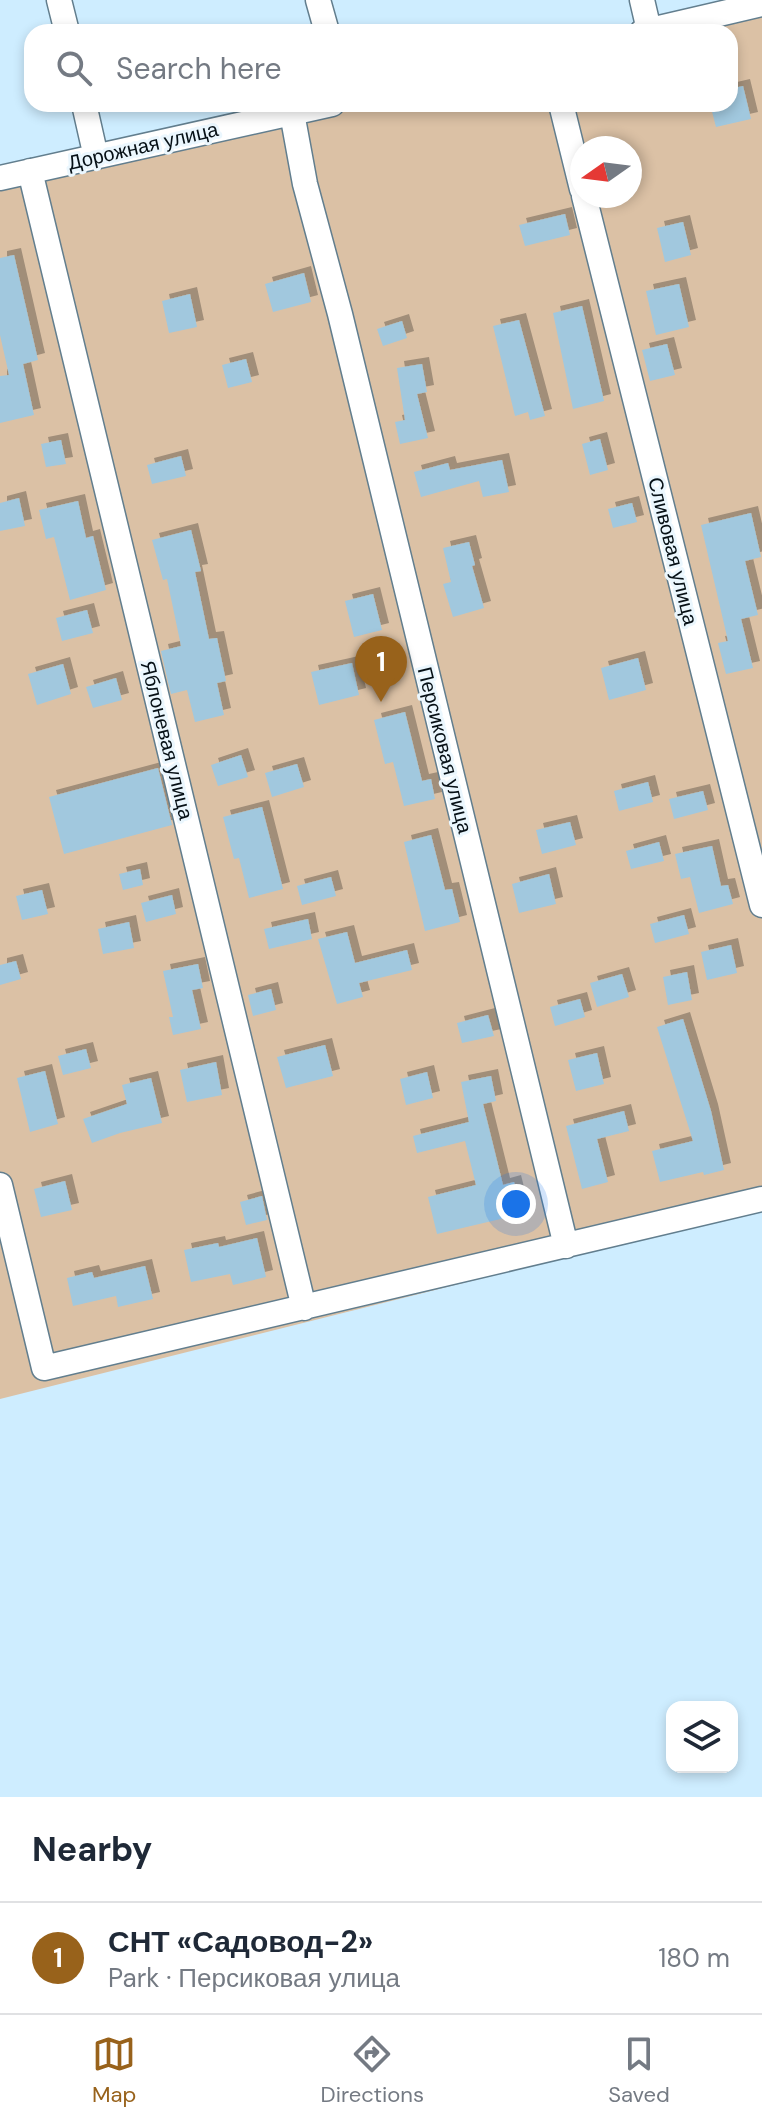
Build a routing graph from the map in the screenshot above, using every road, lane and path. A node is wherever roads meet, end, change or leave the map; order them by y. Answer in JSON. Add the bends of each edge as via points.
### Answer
{"nodes":[{"id":1,"x":59,"y":0,"type":"edge"},
{"id":2,"x":318,"y":0,"type":"edge"},
{"id":3,"x":642,"y":0,"type":"edge"},
{"id":4,"x":762,"y":4,"type":"edge"},
{"id":5,"x":65,"y":24,"type":"edge"},
{"id":6,"x":325,"y":24,"type":"edge"},
{"id":7,"x":644,"y":24,"type":"edge"},
{"id":8,"x":675,"y":24,"type":"edge"},
{"id":9,"x":86,"y":112,"type":"edge"},
{"id":10,"x":296,"y":112,"type":"edge"},
{"id":11,"x":563,"y":112,"type":"edge"},
{"id":12,"x":292,"y":113,"type":"junction"},
{"id":13,"x":570,"y":140,"type":"edge"},
{"id":14,"x":96,"y":157,"type":"junction"},
{"id":15,"x":30,"y":171,"type":"junction"},
{"id":16,"x":0,"y":178,"type":"edge"},
{"id":17,"x":587,"y":208,"type":"edge"},
{"id":18,"x":762,"y":905,"type":"edge"},
{"id":19,"x":0,"y":1185,"type":"edge"},
{"id":20,"x":762,"y":1199,"type":"edge"},
{"id":21,"x":566,"y":1246,"type":"junction"},
{"id":22,"x":304,"y":1308,"type":"junction"}],
"edges":[{"from":1,"to":5,"type":"street"},
{"from":2,"to":6,"type":"street"},
{"from":3,"to":7,"type":"street"},
{"from":4,"to":8,"type":"street"},
{"from":9,"to":14,"type":"street"},
{"from":10,"to":12,"type":"street","name":"Дорожная улица"},
{"from":11,"to":13,"type":"street"},
{"from":12,"to":14,"type":"street","name":"Дорожная улица"},
{"from":12,"to":21,"type":"street","name":"Персиковая улица","via":[[305,184]]},
{"from":14,"to":15,"type":"street","name":"Дорожная улица"},
{"from":15,"to":16,"type":"street","name":"Дорожная улица"},
{"from":15,"to":22,"type":"street","name":"Яблоневая улица"},
{"from":17,"to":18,"type":"street","name":"Сливовая улица"},
{"from":19,"to":22,"type":"street","via":[[44,1368]]},
{"from":20,"to":21,"type":"street"},
{"from":21,"to":22,"type":"street"}]}
